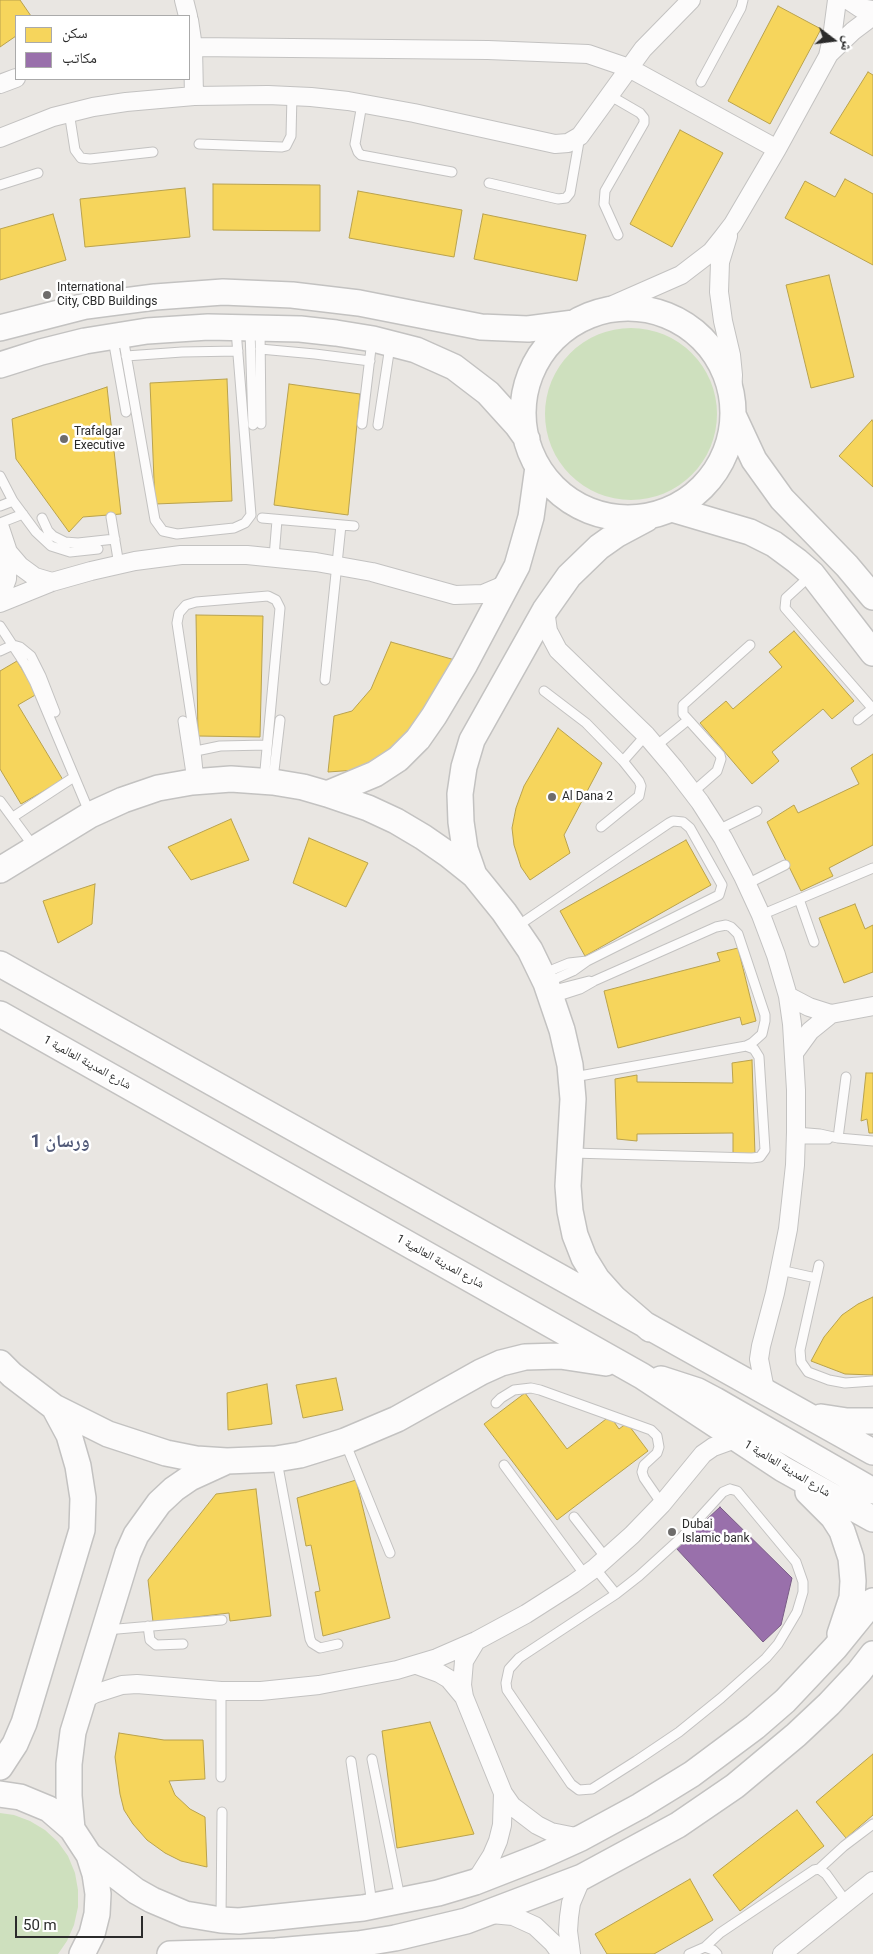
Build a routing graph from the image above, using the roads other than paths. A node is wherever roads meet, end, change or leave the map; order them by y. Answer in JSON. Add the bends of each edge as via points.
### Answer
{"nodes":[{"id":1,"x":691,"y":0,"type":"edge"},
{"id":2,"x":744,"y":0,"type":"edge"},
{"id":3,"x":837,"y":0,"type":"edge"},
{"id":4,"x":848,"y":0,"type":"edge"},
{"id":5,"x":873,"y":10,"type":"edge"},
{"id":6,"x":873,"y":16,"type":"edge"},
{"id":7,"x":190,"y":34,"type":"edge"},
{"id":8,"x":193,"y":47,"type":"junction"},
{"id":9,"x":828,"y":56,"type":"junction"},
{"id":10,"x":629,"y":68,"type":"junction"},
{"id":11,"x":15,"y":78,"type":"edge"},
{"id":12,"x":701,"y":82,"type":"dead end"},
{"id":13,"x":0,"y":84,"type":"edge"},
{"id":14,"x":292,"y":95,"type":"junction"},
{"id":15,"x":609,"y":95,"type":"junction"},
{"id":16,"x":194,"y":96,"type":"junction"},
{"id":17,"x":362,"y":104,"type":"junction"},
{"id":18,"x":69,"y":112,"type":"junction"},
{"id":19,"x":580,"y":136,"type":"junction"},
{"id":20,"x":0,"y":138,"type":"edge"},
{"id":21,"x":199,"y":144,"type":"dead end"},
{"id":22,"x":776,"y":149,"type":"junction"},
{"id":23,"x":154,"y":152,"type":"dead end"},
{"id":24,"x":38,"y":172,"type":"dead end"},
{"id":25,"x":452,"y":172,"type":"dead end"},
{"id":26,"x":489,"y":183,"type":"dead end"},
{"id":27,"x":0,"y":185,"type":"edge"},
{"id":28,"x":733,"y":224,"type":"junction"},
{"id":29,"x":618,"y":235,"type":"dead end"},
{"id":30,"x":582,"y":319,"type":"junction"},
{"id":31,"x":0,"y":328,"type":"edge"},
{"id":32,"x":248,"y":335,"type":"junction"},
{"id":33,"x":120,"y":342,"type":"junction"},
{"id":34,"x":378,"y":348,"type":"junction"},
{"id":35,"x":0,"y":365,"type":"edge"},
{"id":36,"x":733,"y":406,"type":"junction"},
{"id":37,"x":126,"y":412,"type":"dead end"},
{"id":38,"x":362,"y":424,"type":"dead end"},
{"id":39,"x":378,"y":425,"type":"dead end"},
{"id":40,"x":526,"y":439,"type":"junction"},
{"id":41,"x":538,"y":467,"type":"junction"},
{"id":42,"x":0,"y":476,"type":"edge"},
{"id":43,"x":13,"y":501,"type":"junction"},
{"id":44,"x":0,"y":506,"type":"edge"},
{"id":45,"x":663,"y":513,"type":"junction"},
{"id":46,"x":23,"y":514,"type":"junction"},
{"id":47,"x":111,"y":517,"type":"dead end"},
{"id":48,"x":42,"y":518,"type":"dead end"},
{"id":49,"x":262,"y":518,"type":"dead end"},
{"id":50,"x":277,"y":520,"type":"junction"},
{"id":51,"x":0,"y":523,"type":"edge"},
{"id":52,"x":341,"y":526,"type":"junction"},
{"id":53,"x":354,"y":526,"type":"dead end"},
{"id":54,"x":0,"y":528,"type":"edge"},
{"id":55,"x":115,"y":539,"type":"junction"},
{"id":56,"x":98,"y":549,"type":"dead end"},
{"id":57,"x":8,"y":552,"type":"junction"},
{"id":58,"x":274,"y":557,"type":"junction"},
{"id":59,"x":119,"y":564,"type":"junction"},
{"id":60,"x":337,"y":565,"type":"junction"},
{"id":61,"x":812,"y":574,"type":"junction"},
{"id":62,"x":52,"y":582,"type":"junction"},
{"id":63,"x":509,"y":582,"type":"junction"},
{"id":64,"x":873,"y":597,"type":"edge"},
{"id":65,"x":0,"y":598,"type":"edge"},
{"id":66,"x":0,"y":603,"type":"edge"},
{"id":67,"x":545,"y":610,"type":"junction"},
{"id":68,"x":0,"y":626,"type":"edge"},
{"id":69,"x":13,"y":645,"type":"junction"},
{"id":70,"x":750,"y":645,"type":"dead end"},
{"id":71,"x":0,"y":651,"type":"edge"},
{"id":72,"x":873,"y":653,"type":"edge"},
{"id":73,"x":326,"y":680,"type":"dead end"},
{"id":74,"x":544,"y":691,"type":"dead end"},
{"id":75,"x":873,"y":709,"type":"edge"},
{"id":76,"x":55,"y":712,"type":"dead end"},
{"id":77,"x":873,"y":715,"type":"edge"},
{"id":78,"x":280,"y":720,"type":"dead end"},
{"id":79,"x":688,"y":720,"type":"junction"},
{"id":80,"x":183,"y":721,"type":"dead end"},
{"id":81,"x":651,"y":741,"type":"junction"},
{"id":82,"x":267,"y":745,"type":"junction"},
{"id":83,"x":196,"y":750,"type":"junction"},
{"id":84,"x":623,"y":761,"type":"junction"},
{"id":85,"x":74,"y":778,"type":"junction"},
{"id":86,"x":196,"y":782,"type":"junction"},
{"id":87,"x":269,"y":782,"type":"junction"},
{"id":88,"x":693,"y":792,"type":"junction"},
{"id":89,"x":327,"y":794,"type":"junction"},
{"id":90,"x":0,"y":801,"type":"edge"},
{"id":91,"x":757,"y":811,"type":"dead end"},
{"id":92,"x":90,"y":814,"type":"junction"},
{"id":93,"x":13,"y":817,"type":"junction"},
{"id":94,"x":601,"y":827,"type":"dead end"},
{"id":95,"x":718,"y":830,"type":"junction"},
{"id":96,"x":35,"y":848,"type":"junction"},
{"id":97,"x":784,"y":865,"type":"dead end"},
{"id":98,"x":873,"y":868,"type":"edge"},
{"id":99,"x":0,"y":870,"type":"edge"},
{"id":100,"x":474,"y":875,"type":"junction"},
{"id":101,"x":747,"y":884,"type":"junction"},
{"id":102,"x":549,"y":898,"type":"dead end"},
{"id":103,"x":799,"y":899,"type":"junction"},
{"id":104,"x":761,"y":915,"type":"junction"},
{"id":105,"x":514,"y":924,"type":"junction"},
{"id":106,"x":814,"y":942,"type":"dead end"},
{"id":107,"x":0,"y":964,"type":"edge"},
{"id":108,"x":547,"y":986,"type":"junction"},
{"id":109,"x":788,"y":996,"type":"junction"},
{"id":110,"x":873,"y":1006,"type":"edge"},
{"id":111,"x":0,"y":1014,"type":"edge"},
{"id":112,"x":831,"y":1014,"type":"junction"},
{"id":113,"x":746,"y":1046,"type":"junction"},
{"id":114,"x":794,"y":1053,"type":"junction"},
{"id":115,"x":571,"y":1077,"type":"junction"},
{"id":116,"x":846,"y":1077,"type":"dead end"},
{"id":117,"x":796,"y":1135,"type":"junction"},
{"id":118,"x":838,"y":1138,"type":"junction"},
{"id":119,"x":873,"y":1141,"type":"edge"},
{"id":120,"x":570,"y":1152,"type":"junction"},
{"id":121,"x":819,"y":1265,"type":"dead end"},
{"id":122,"x":780,"y":1270,"type":"junction"},
{"id":123,"x":816,"y":1278,"type":"junction"},
{"id":124,"x":650,"y":1329,"type":"junction"},
{"id":125,"x":0,"y":1363,"type":"edge"},
{"id":126,"x":642,"y":1376,"type":"junction"},
{"id":127,"x":873,"y":1381,"type":"edge"},
{"id":128,"x":770,"y":1396,"type":"junction"},
{"id":129,"x":496,"y":1403,"type":"dead end"},
{"id":130,"x":54,"y":1406,"type":"junction"},
{"id":131,"x":797,"y":1411,"type":"junction"},
{"id":132,"x":873,"y":1421,"type":"edge"},
{"id":133,"x":735,"y":1439,"type":"junction"},
{"id":134,"x":345,"y":1441,"type":"junction"},
{"id":135,"x":873,"y":1452,"type":"edge"},
{"id":136,"x":276,"y":1459,"type":"junction"},
{"id":137,"x":227,"y":1461,"type":"junction"},
{"id":138,"x":504,"y":1465,"type":"dead end"},
{"id":139,"x":783,"y":1469,"type":"junction"},
{"id":140,"x":873,"y":1491,"type":"edge"},
{"id":141,"x":662,"y":1504,"type":"junction"},
{"id":142,"x":574,"y":1517,"type":"dead end"},
{"id":143,"x":873,"y":1519,"type":"edge"},
{"id":144,"x":390,"y":1553,"type":"dead end"},
{"id":145,"x":595,"y":1567,"type":"junction"},
{"id":146,"x":616,"y":1594,"type":"junction"},
{"id":147,"x":873,"y":1601,"type":"edge"},
{"id":148,"x":222,"y":1620,"type":"dead end"},
{"id":149,"x":148,"y":1626,"type":"junction"},
{"id":150,"x":103,"y":1630,"type":"junction"},
{"id":151,"x":476,"y":1641,"type":"junction"},
{"id":152,"x":182,"y":1644,"type":"dead end"},
{"id":153,"x":338,"y":1644,"type":"dead end"},
{"id":154,"x":835,"y":1648,"type":"junction"},
{"id":155,"x":868,"y":1664,"type":"edge"},
{"id":156,"x":417,"y":1665,"type":"junction"},
{"id":157,"x":221,"y":1691,"type":"junction"},
{"id":158,"x":464,"y":1696,"type":"junction"},
{"id":159,"x":81,"y":1701,"type":"junction"},
{"id":160,"x":372,"y":1759,"type":"dead end"},
{"id":161,"x":351,"y":1761,"type":"dead end"},
{"id":162,"x":0,"y":1767,"type":"edge"},
{"id":163,"x":221,"y":1777,"type":"dead end"},
{"id":164,"x":503,"y":1793,"type":"junction"},
{"id":165,"x":0,"y":1794,"type":"edge"},
{"id":166,"x":222,"y":1812,"type":"dead end"},
{"id":167,"x":873,"y":1824,"type":"edge"},
{"id":168,"x":72,"y":1829,"type":"junction"},
{"id":169,"x":581,"y":1838,"type":"junction"},
{"id":170,"x":89,"y":1855,"type":"junction"},
{"id":171,"x":819,"y":1869,"type":"junction"},
{"id":172,"x":582,"y":1877,"type":"junction"},
{"id":173,"x":873,"y":1881,"type":"edge"},
{"id":174,"x":475,"y":1882,"type":"junction"},
{"id":175,"x":400,"y":1901,"type":"junction"},
{"id":176,"x":846,"y":1902,"type":"junction"},
{"id":177,"x":372,"y":1907,"type":"junction"},
{"id":178,"x":488,"y":1914,"type":"junction"},
{"id":179,"x":221,"y":1920,"type":"junction"},
{"id":180,"x":705,"y":1947,"type":"junction"},
{"id":181,"x":82,"y":1954,"type":"edge"},
{"id":182,"x":170,"y":1954,"type":"edge"},
{"id":183,"x":561,"y":1954,"type":"edge"},
{"id":184,"x":570,"y":1954,"type":"edge"},
{"id":185,"x":689,"y":1954,"type":"edge"},
{"id":186,"x":717,"y":1954,"type":"edge"},
{"id":187,"x":782,"y":1954,"type":"edge"}],
"edges":[{"from":1,"to":10,"type":"street","via":[[658,32]]},
{"from":2,"to":12,"type":"lane"},
{"from":3,"to":9,"type":"street"},
{"from":4,"to":5,"type":"street","via":[[860,8]]},
{"from":6,"to":9,"type":"street"},
{"from":7,"to":8,"type":"street"},
{"from":8,"to":10,"type":"street","via":[[574,52]]},
{"from":8,"to":16,"type":"street"},
{"from":9,"to":22,"type":"street"},
{"from":10,"to":15,"type":"street"},
{"from":10,"to":22,"type":"street"},
{"from":11,"to":13,"type":"street"},
{"from":14,"to":16,"type":"street"},
{"from":14,"to":17,"type":"street"},
{"from":14,"to":21,"type":"lane","via":[[291,136],[286,146]]},
{"from":15,"to":19,"type":"street"},
{"from":15,"to":29,"type":"lane","via":[[644,118],[605,191],[604,204]]},
{"from":16,"to":18,"type":"street","via":[[126,102]]},
{"from":17,"to":19,"type":"street","via":[[554,144],[568,143]]},
{"from":17,"to":25,"type":"lane","via":[[355,144],[358,152]]},
{"from":18,"to":20,"type":"street"},
{"from":18,"to":23,"type":"lane","via":[[76,150],[81,158]]},
{"from":19,"to":26,"type":"lane","via":[[570,193],[566,198],[558,199]]},
{"from":22,"to":28,"type":"street"},
{"from":24,"to":27,"type":"lane"},
{"from":28,"to":30,"type":"street","via":[[711,252],[681,275]]},
{"from":28,"to":36,"type":"street","via":[[724,248],[719,284],[720,307],[731,355]]},
{"from":30,"to":31,"type":"street","via":[[528,329],[481,327],[360,303],[224,292],[86,306]]},
{"from":30,"to":36,"type":"street","via":[[626,308],[663,313],[680,321],[702,338],[720,360]]},
{"from":30,"to":40,"type":"street","via":[[549,344],[531,373],[524,406]]},
{"from":32,"to":32,"type":"lane","via":[[254,425]]},
{"from":32,"to":33,"type":"street","via":[[178,328]]},
{"from":32,"to":33,"type":"lane","via":[[251,514],[244,524],[234,528],[177,534],[163,531],[155,520]]},
{"from":32,"to":34,"type":"street","via":[[318,331]]},
{"from":33,"to":35,"type":"street","via":[[41,352]]},
{"from":33,"to":37,"type":"lane"},
{"from":34,"to":38,"type":"lane"},
{"from":34,"to":39,"type":"lane"},
{"from":34,"to":40,"type":"street","via":[[416,350],[472,379],[504,408]]},
{"from":36,"to":45,"type":"street","via":[[730,440],[722,462],[692,497]]},
{"from":36,"to":64,"type":"street","via":[[754,460],[777,493]]},
{"from":40,"to":41,"type":"street"},
{"from":41,"to":45,"type":"street","via":[[561,494],[595,513],[624,518]]},
{"from":41,"to":63,"type":"street","via":[[525,542]]},
{"from":42,"to":43,"type":"lane"},
{"from":43,"to":44,"type":"lane"},
{"from":43,"to":46,"type":"lane"},
{"from":45,"to":61,"type":"street","via":[[750,532],[798,560]]},
{"from":45,"to":67,"type":"street","via":[[622,531],[599,547],[569,576]]},
{"from":46,"to":51,"type":"lane"},
{"from":46,"to":56,"type":"lane","via":[[44,540],[60,550],[80,552]]},
{"from":47,"to":55,"type":"lane"},
{"from":48,"to":55,"type":"lane","via":[[52,536],[64,542]]},
{"from":49,"to":50,"type":"lane"},
{"from":50,"to":52,"type":"lane"},
{"from":50,"to":58,"type":"lane"},
{"from":52,"to":53,"type":"lane"},
{"from":52,"to":60,"type":"lane"},
{"from":54,"to":57,"type":"street"},
{"from":55,"to":59,"type":"lane"},
{"from":57,"to":62,"type":"street","via":[[27,572]]},
{"from":57,"to":65,"type":"street","via":[[7,579]]},
{"from":58,"to":59,"type":"street","via":[[181,555]]},
{"from":58,"to":60,"type":"street"},
{"from":59,"to":62,"type":"street"},
{"from":60,"to":63,"type":"street","via":[[455,595],[483,594]]},
{"from":60,"to":73,"type":"lane"},
{"from":61,"to":72,"type":"street"},
{"from":61,"to":75,"type":"lane","via":[[786,598],[785,608]]},
{"from":62,"to":66,"type":"street"},
{"from":63,"to":89,"type":"street","via":[[465,664],[418,739],[398,759],[375,774]]},
{"from":67,"to":81,"type":"street","via":[[548,631],[558,650]]},
{"from":67,"to":100,"type":"street","via":[[484,716],[464,767],[460,822]]},
{"from":68,"to":69,"type":"lane"},
{"from":69,"to":71,"type":"lane"},
{"from":69,"to":76,"type":"lane","via":[[31,656]]},
{"from":69,"to":85,"type":"lane","via":[[35,683]]},
{"from":70,"to":79,"type":"lane","via":[[685,702],[682,711]]},
{"from":74,"to":84,"type":"lane","via":[[586,723]]},
{"from":75,"to":77,"type":"lane","via":[[860,722]]},
{"from":78,"to":87,"type":"lane"},
{"from":79,"to":81,"type":"lane"},
{"from":79,"to":88,"type":"lane","via":[[721,759],[717,771]]},
{"from":80,"to":86,"type":"lane"},
{"from":81,"to":84,"type":"lane"},
{"from":81,"to":88,"type":"street"},
{"from":82,"to":83,"type":"lane"},
{"from":82,"to":83,"type":"lane","via":[[280,608],[276,600],[268,596],[196,602],[186,605],[179,613],[177,624]]},
{"from":82,"to":87,"type":"lane"},
{"from":83,"to":86,"type":"lane"},
{"from":84,"to":94,"type":"lane","via":[[639,782],[640,792],[635,800]]},
{"from":85,"to":92,"type":"lane"},
{"from":85,"to":93,"type":"lane"},
{"from":86,"to":87,"type":"street","via":[[231,779]]},
{"from":86,"to":92,"type":"street","via":[[158,788]]},
{"from":87,"to":89,"type":"street"},
{"from":88,"to":95,"type":"street"},
{"from":89,"to":100,"type":"street","via":[[396,821]]},
{"from":90,"to":93,"type":"lane"},
{"from":91,"to":95,"type":"lane"},
{"from":92,"to":96,"type":"street"},
{"from":93,"to":96,"type":"lane"},
{"from":95,"to":101,"type":"street"},
{"from":96,"to":99,"type":"street"},
{"from":97,"to":101,"type":"lane"},
{"from":98,"to":103,"type":"lane"},
{"from":100,"to":105,"type":"street"},
{"from":101,"to":104,"type":"street"},
{"from":102,"to":105,"type":"lane"},
{"from":103,"to":104,"type":"lane"},
{"from":103,"to":106,"type":"lane"},
{"from":104,"to":109,"type":"street"},
{"from":105,"to":108,"type":"street"},
{"from":105,"to":108,"type":"lane","via":[[669,822],[678,820],[687,824],[722,885],[719,895],[587,960]]},
{"from":107,"to":124,"type":"street"},
{"from":108,"to":113,"type":"lane","via":[[580,989],[726,925],[738,934],[766,1021],[762,1034]]},
{"from":108,"to":115,"type":"street","via":[[562,1030]]},
{"from":109,"to":112,"type":"street","via":[[809,1008]]},
{"from":109,"to":114,"type":"street"},
{"from":110,"to":112,"type":"street"},
{"from":111,"to":126,"type":"street","name":"شارع المدينة العالمية 1"},
{"from":112,"to":114,"type":"street","via":[[810,1031]]},
{"from":113,"to":115,"type":"lane"},
{"from":113,"to":120,"type":"lane","via":[[758,1057],[764,1150],[760,1157]]},
{"from":114,"to":117,"type":"street"},
{"from":115,"to":120,"type":"street"},
{"from":116,"to":118,"type":"lane"},
{"from":117,"to":118,"type":"lane"},
{"from":117,"to":122,"type":"street","via":[[792,1198]]},
{"from":118,"to":119,"type":"lane"},
{"from":120,"to":124,"type":"street","via":[[570,1210],[584,1258],[614,1298]]},
{"from":121,"to":123,"type":"lane"},
{"from":122,"to":123,"type":"lane"},
{"from":122,"to":128,"type":"street","via":[[759,1359],[764,1385]]},
{"from":123,"to":127,"type":"lane","via":[[800,1350],[801,1362],[808,1372],[829,1380]]},
{"from":124,"to":128,"type":"street"},
{"from":125,"to":130,"type":"street","via":[[12,1376]]},
{"from":126,"to":133,"type":"street","name":"شارع المدينة العالمية 1"},
{"from":126,"to":134,"type":"street","via":[[597,1360],[525,1357],[480,1372],[397,1420]]},
{"from":126,"to":140,"type":"street","via":[[698,1391]]},
{"from":128,"to":131,"type":"street"},
{"from":129,"to":141,"type":"lane","via":[[514,1390],[531,1388],[651,1430],[657,1436],[659,1447],[644,1465],[642,1475]]},
{"from":130,"to":137,"type":"street","via":[[102,1431],[137,1444],[181,1456]]},
{"from":130,"to":162,"type":"street","via":[[69,1435],[78,1466],[83,1498],[82,1530],[24,1724]]},
{"from":131,"to":132,"type":"street","via":[[847,1421]]},
{"from":131,"to":135,"type":"street"},
{"from":133,"to":139,"type":"street","name":"شارع المدينة العالمية 1"},
{"from":133,"to":141,"type":"street","via":[[702,1454]]},
{"from":134,"to":136,"type":"street"},
{"from":134,"to":144,"type":"lane"},
{"from":136,"to":137,"type":"street"},
{"from":136,"to":153,"type":"lane","via":[[310,1639],[320,1648]]},
{"from":137,"to":150,"type":"street","via":[[174,1489],[146,1518],[128,1553]]},
{"from":138,"to":145,"type":"lane"},
{"from":139,"to":143,"type":"street","name":"شارع المدينة العالمية 1"},
{"from":139,"to":154,"type":"street","via":[[833,1517],[848,1547],[852,1598]]},
{"from":141,"to":145,"type":"street"},
{"from":142,"to":145,"type":"lane"},
{"from":145,"to":146,"type":"lane"},
{"from":145,"to":151,"type":"street","via":[[550,1600]]},
{"from":146,"to":146,"type":"lane","via":[[519,1658],[507,1676],[508,1690],[571,1784],[583,1790],[599,1784],[679,1732],[766,1658],[778,1644],[801,1602],[803,1582],[796,1562],[737,1491],[730,1489],[723,1492],[662,1556]]},
{"from":147,"to":154,"type":"street"},
{"from":148,"to":149,"type":"lane"},
{"from":149,"to":150,"type":"lane"},
{"from":149,"to":152,"type":"lane","via":[[150,1640],[156,1645]]},
{"from":150,"to":159,"type":"street"},
{"from":151,"to":156,"type":"street"},
{"from":151,"to":158,"type":"street","via":[[464,1661]]},
{"from":154,"to":169,"type":"street","via":[[785,1701],[724,1751],[659,1795]]},
{"from":155,"to":172,"type":"street","via":[[796,1735],[735,1786],[678,1826]]},
{"from":156,"to":157,"type":"street","via":[[319,1685]]},
{"from":156,"to":158,"type":"street","via":[[439,1673]]},
{"from":157,"to":159,"type":"street","via":[[122,1685]]},
{"from":157,"to":163,"type":"lane"},
{"from":158,"to":164,"type":"street"},
{"from":159,"to":168,"type":"street","via":[[69,1764]]},
{"from":160,"to":175,"type":"lane"},
{"from":161,"to":177,"type":"lane"},
{"from":164,"to":169,"type":"street","via":[[512,1806],[537,1825],[551,1832]]},
{"from":164,"to":174,"type":"street","via":[[498,1841]]},
{"from":165,"to":168,"type":"street","via":[[35,1802],[49,1809]]},
{"from":166,"to":179,"type":"lane"},
{"from":167,"to":171,"type":"lane"},
{"from":168,"to":170,"type":"street"},
{"from":169,"to":174,"type":"street"},
{"from":170,"to":179,"type":"street","via":[[152,1900],[186,1914]]},
{"from":170,"to":181,"type":"street","via":[[96,1874],[97,1914]]},
{"from":171,"to":176,"type":"lane"},
{"from":171,"to":180,"type":"lane","via":[[810,1871],[728,1927]]},
{"from":172,"to":178,"type":"street"},
{"from":172,"to":184,"type":"street","via":[[571,1903]]},
{"from":173,"to":176,"type":"street"},
{"from":174,"to":175,"type":"street"},
{"from":175,"to":177,"type":"street"},
{"from":176,"to":187,"type":"street"},
{"from":177,"to":179,"type":"street","via":[[239,1921]]},
{"from":178,"to":182,"type":"street","via":[[431,1930],[358,1944],[276,1951]]},
{"from":178,"to":183,"type":"street","via":[[513,1916],[536,1926]]},
{"from":180,"to":185,"type":"lane"},
{"from":180,"to":186,"type":"lane"}]}
